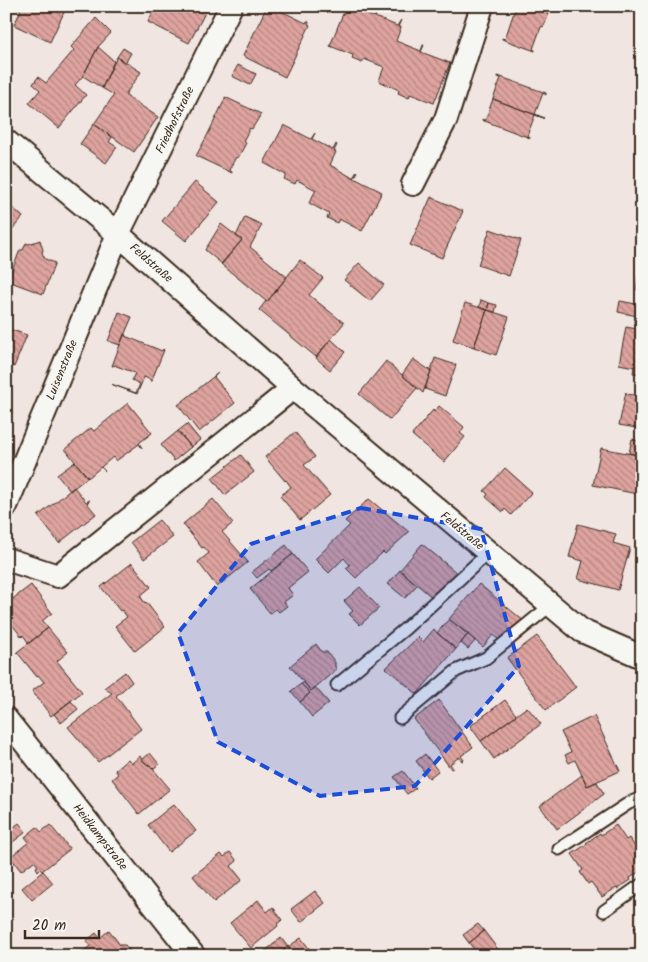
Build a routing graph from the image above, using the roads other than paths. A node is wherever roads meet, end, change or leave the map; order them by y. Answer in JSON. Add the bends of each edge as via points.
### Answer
{"nodes":[{"id":1,"x":231,"y":6,"type":"edge"},
{"id":2,"x":482,"y":6,"type":"edge"},
{"id":3,"x":6,"y":141,"type":"edge"},
{"id":4,"x":413,"y":184,"type":"dead end"},
{"id":5,"x":118,"y":234,"type":"junction"},
{"id":6,"x":293,"y":388,"type":"junction"},
{"id":7,"x":6,"y":506,"type":"edge"},
{"id":8,"x":488,"y":553,"type":"junction"},
{"id":9,"x":6,"y":559,"type":"edge"},
{"id":10,"x":551,"y":605,"type":"junction"},
{"id":11,"x":642,"y":657,"type":"edge"},
{"id":12,"x":337,"y":685,"type":"dead end"},
{"id":13,"x":400,"y":718,"type":"dead end"},
{"id":14,"x":6,"y":719,"type":"edge"},
{"id":15,"x":642,"y":798,"type":"edge"},
{"id":16,"x":560,"y":849,"type":"dead end"},
{"id":17,"x":642,"y":884,"type":"edge"},
{"id":18,"x":604,"y":911,"type":"dead end"},
{"id":19,"x":194,"y":956,"type":"edge"}],
"edges":[{"from":1,"to":5,"type":"street","name":"Friedhofstraße"},
{"from":2,"to":4,"type":"street","via":[[446,120]]},
{"from":3,"to":5,"type":"street","name":"Feldstraße"},
{"from":5,"to":6,"type":"street","name":"Feldstraße"},
{"from":5,"to":7,"type":"street","name":"Luisenstraße"},
{"from":6,"to":8,"type":"street","name":"Feldstraße"},
{"from":6,"to":9,"type":"street","via":[[58,576]]},
{"from":8,"to":10,"type":"street","name":"Feldstraße"},
{"from":8,"to":12,"type":"lane"},
{"from":10,"to":11,"type":"street","name":"Feldstraße","via":[[582,631]]},
{"from":10,"to":13,"type":"lane","via":[[486,658],[456,671]]},
{"from":14,"to":19,"type":"street","name":"Heidkampstraße"},
{"from":15,"to":16,"type":"lane","via":[[629,803]]},
{"from":17,"to":18,"type":"lane"}]}
